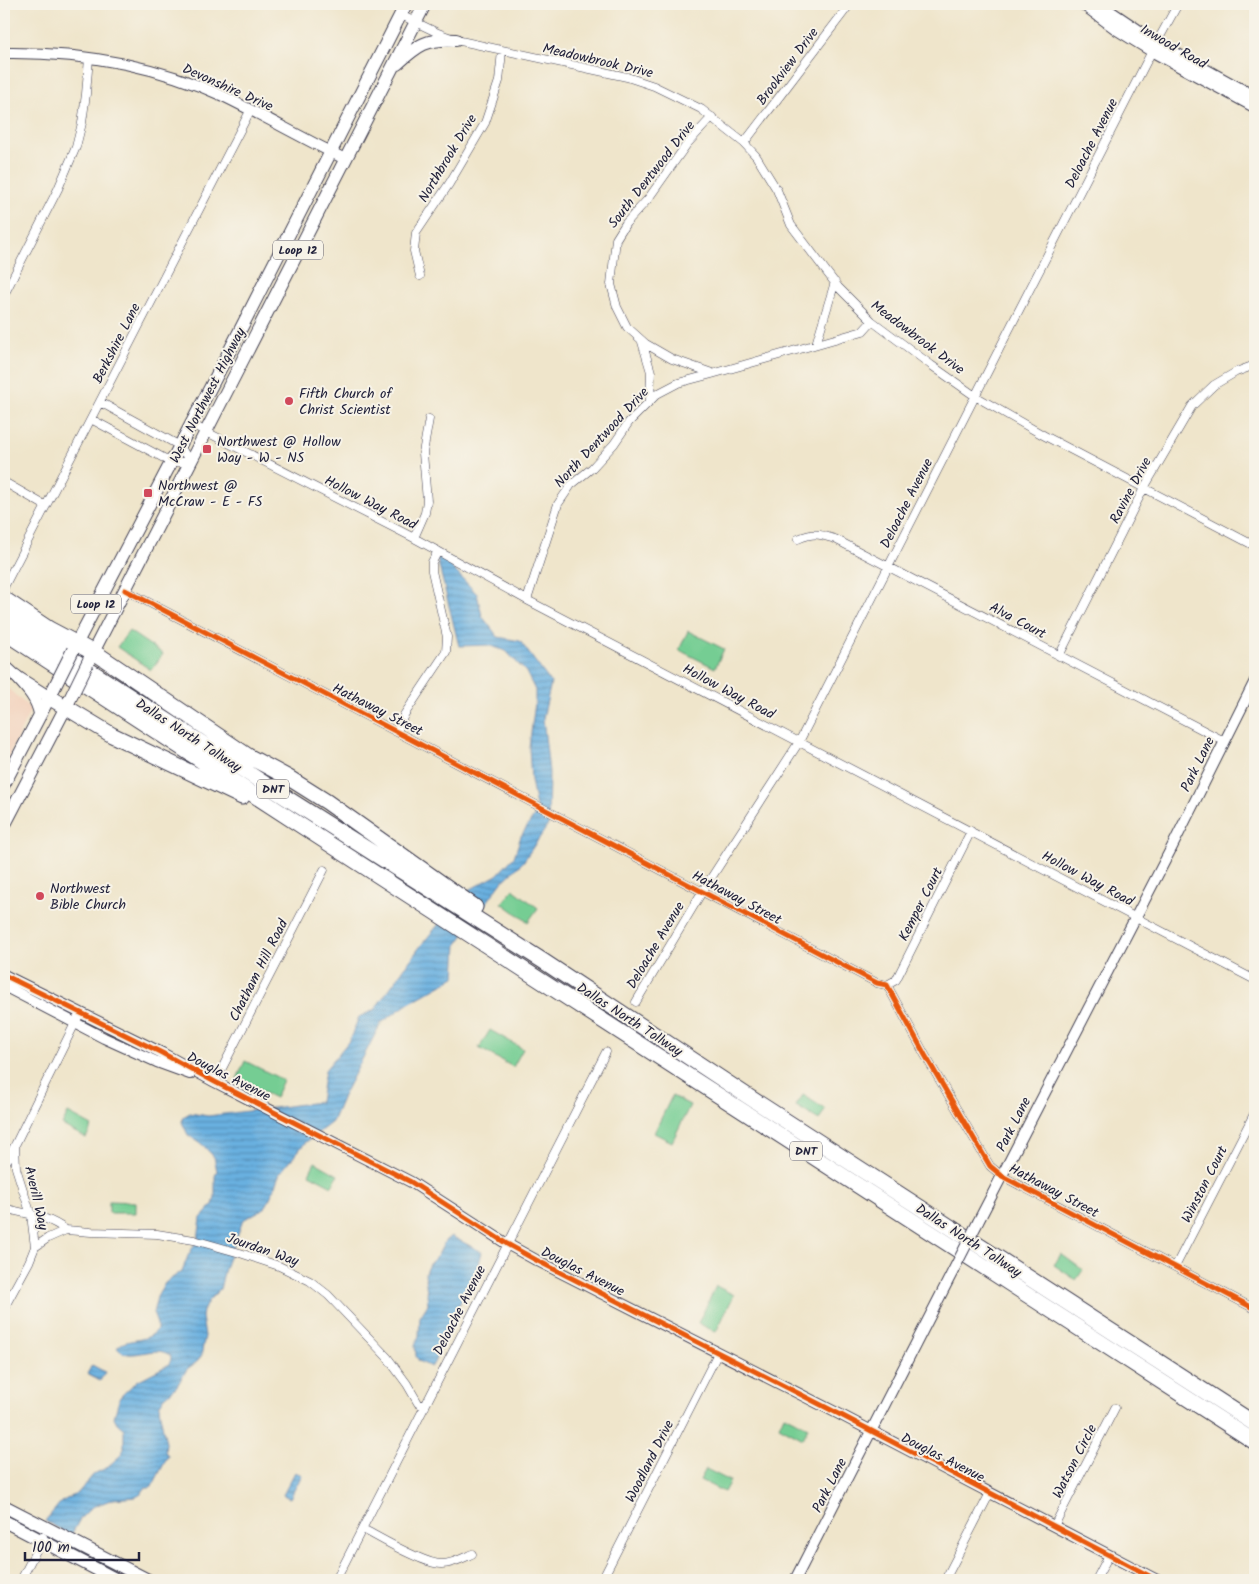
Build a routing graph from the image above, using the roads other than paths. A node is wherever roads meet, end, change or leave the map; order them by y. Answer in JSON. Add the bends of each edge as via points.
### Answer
{"nodes":[{"id":1,"x":425,"y":4,"type":"edge"},
{"id":2,"x":850,"y":4,"type":"edge"},
{"id":3,"x":1083,"y":4,"type":"edge"},
{"id":4,"x":1099,"y":4,"type":"edge"},
{"id":5,"x":1178,"y":4,"type":"edge"},
{"id":6,"x":403,"y":9,"type":"edge"},
{"id":7,"x":415,"y":22,"type":"junction"},
{"id":8,"x":456,"y":40,"type":"junction"},
{"id":9,"x":1154,"y":47,"type":"junction"},
{"id":10,"x":502,"y":51,"type":"junction"},
{"id":11,"x":4,"y":52,"type":"edge"},
{"id":12,"x":89,"y":58,"type":"junction"},
{"id":13,"x":392,"y":69,"type":"junction"},
{"id":14,"x":1255,"y":97,"type":"edge"},
{"id":15,"x":1255,"y":107,"type":"edge"},
{"id":16,"x":250,"y":111,"type":"junction"},
{"id":17,"x":712,"y":117,"type":"junction"},
{"id":18,"x":744,"y":143,"type":"junction"},
{"id":19,"x":330,"y":151,"type":"junction"},
{"id":20,"x":345,"y":159,"type":"junction"},
{"id":21,"x":420,"y":276,"type":"dead end"},
{"id":22,"x":835,"y":282,"type":"junction"},
{"id":23,"x":4,"y":294,"type":"edge"},
{"id":24,"x":872,"y":321,"type":"junction"},
{"id":25,"x":641,"y":340,"type":"junction"},
{"id":26,"x":816,"y":344,"type":"junction"},
{"id":27,"x":1255,"y":365,"type":"edge"},
{"id":28,"x":713,"y":374,"type":"junction"},
{"id":29,"x":975,"y":396,"type":"junction"},
{"id":30,"x":650,"y":401,"type":"junction"},
{"id":31,"x":100,"y":402,"type":"junction"},
{"id":32,"x":91,"y":419,"type":"junction"},
{"id":33,"x":429,"y":419,"type":"dead end"},
{"id":34,"x":191,"y":424,"type":"junction"},
{"id":35,"x":205,"y":432,"type":"junction"},
{"id":36,"x":180,"y":446,"type":"junction"},
{"id":37,"x":171,"y":462,"type":"junction"},
{"id":38,"x":190,"y":462,"type":"junction"},
{"id":39,"x":4,"y":482,"type":"edge"},
{"id":40,"x":1144,"y":488,"type":"junction"},
{"id":41,"x":46,"y":506,"type":"junction"},
{"id":42,"x":414,"y":538,"type":"junction"},
{"id":43,"x":798,"y":539,"type":"dead end"},
{"id":44,"x":1255,"y":546,"type":"edge"},
{"id":45,"x":438,"y":551,"type":"junction"},
{"id":46,"x":889,"y":566,"type":"junction"},
{"id":47,"x":4,"y":587,"type":"edge"},
{"id":48,"x":125,"y":590,"type":"junction"},
{"id":49,"x":4,"y":599,"type":"edge"},
{"id":50,"x":527,"y":600,"type":"junction"},
{"id":51,"x":4,"y":615,"type":"edge"},
{"id":52,"x":4,"y":632,"type":"edge"},
{"id":53,"x":74,"y":646,"type":"junction"},
{"id":54,"x":92,"y":656,"type":"junction"},
{"id":55,"x":1059,"y":656,"type":"junction"},
{"id":56,"x":4,"y":665,"type":"edge"},
{"id":57,"x":16,"y":676,"type":"junction"},
{"id":58,"x":1255,"y":681,"type":"edge"},
{"id":59,"x":51,"y":693,"type":"junction"},
{"id":60,"x":67,"y":704,"type":"junction"},
{"id":61,"x":40,"y":714,"type":"junction"},
{"id":62,"x":396,"y":732,"type":"junction"},
{"id":63,"x":1224,"y":741,"type":"junction"},
{"id":64,"x":799,"y":742,"type":"junction"},
{"id":65,"x":4,"y":784,"type":"edge"},
{"id":66,"x":297,"y":823,"type":"junction"},
{"id":67,"x":4,"y":826,"type":"edge"},
{"id":68,"x":970,"y":831,"type":"junction"},
{"id":69,"x":324,"y":870,"type":"dead end"},
{"id":70,"x":702,"y":892,"type":"junction"},
{"id":71,"x":1136,"y":917,"type":"junction"},
{"id":72,"x":543,"y":961,"type":"junction"},
{"id":73,"x":4,"y":975,"type":"edge"},
{"id":74,"x":1255,"y":980,"type":"edge"},
{"id":75,"x":887,"y":985,"type":"junction"},
{"id":76,"x":4,"y":986,"type":"edge"},
{"id":77,"x":636,"y":1002,"type":"dead end"},
{"id":78,"x":78,"y":1018,"type":"junction"},
{"id":79,"x":606,"y":1052,"type":"dead end"},
{"id":80,"x":215,"y":1082,"type":"junction"},
{"id":81,"x":1255,"y":1112,"type":"edge"},
{"id":82,"x":15,"y":1145,"type":"junction"},
{"id":83,"x":4,"y":1166,"type":"edge"},
{"id":84,"x":1002,"y":1176,"type":"junction"},
{"id":85,"x":4,"y":1208,"type":"edge"},
{"id":86,"x":31,"y":1215,"type":"junction"},
{"id":87,"x":66,"y":1230,"type":"junction"},
{"id":88,"x":507,"y":1244,"type":"junction"},
{"id":89,"x":35,"y":1247,"type":"junction"},
{"id":90,"x":1175,"y":1268,"type":"junction"},
{"id":91,"x":4,"y":1308,"type":"edge"},
{"id":92,"x":1255,"y":1310,"type":"edge"},
{"id":93,"x":718,"y":1353,"type":"junction"},
{"id":94,"x":425,"y":1407,"type":"junction"},
{"id":95,"x":1115,"y":1408,"type":"dead end"},
{"id":96,"x":1255,"y":1424,"type":"edge"},
{"id":97,"x":871,"y":1432,"type":"junction"},
{"id":98,"x":1255,"y":1442,"type":"edge"},
{"id":99,"x":990,"y":1493,"type":"junction"},
{"id":100,"x":4,"y":1506,"type":"edge"},
{"id":101,"x":4,"y":1521,"type":"edge"},
{"id":102,"x":1054,"y":1526,"type":"junction"},
{"id":103,"x":48,"y":1529,"type":"junction"},
{"id":104,"x":363,"y":1529,"type":"junction"},
{"id":105,"x":41,"y":1542,"type":"junction"},
{"id":106,"x":472,"y":1554,"type":"dead end"},
{"id":107,"x":1109,"y":1555,"type":"junction"},
{"id":108,"x":21,"y":1580,"type":"edge"},
{"id":109,"x":117,"y":1580,"type":"edge"},
{"id":110,"x":148,"y":1580,"type":"edge"},
{"id":111,"x":336,"y":1580,"type":"edge"},
{"id":112,"x":602,"y":1580,"type":"edge"},
{"id":113,"x":795,"y":1580,"type":"edge"},
{"id":114,"x":945,"y":1580,"type":"edge"},
{"id":115,"x":1096,"y":1580,"type":"edge"},
{"id":116,"x":1157,"y":1580,"type":"edge"}],
"edges":[{"from":1,"to":7,"type":"main road","name":"West Northwest Highway","number":"Loop 12"},
{"from":2,"to":18,"type":"street","name":"Brookview Drive"},
{"from":3,"to":9,"type":"main road","name":"Inwood Road","via":[[1118,30]]},
{"from":4,"to":9,"type":"main road","name":"Inwood Road"},
{"from":5,"to":9,"type":"street","name":"Deloache Avenue"},
{"from":6,"to":7,"type":"street","name":"Meadowbrook Drive"},
{"from":6,"to":19,"type":"main road","name":"West Northwest Highway","number":"Loop 12"},
{"from":7,"to":8,"type":"street","name":"Meadowbrook Drive"},
{"from":7,"to":13,"type":"main road","name":"West Northwest Highway","number":"Loop 12"},
{"from":8,"to":10,"type":"street","name":"Meadowbrook Drive"},
{"from":8,"to":13,"type":"main road","via":[[441,39],[421,44]]},
{"from":9,"to":14,"type":"main road","name":"Inwood Road"},
{"from":9,"to":15,"type":"main road","name":"Inwood Road"},
{"from":9,"to":29,"type":"street","name":"Deloache Avenue"},
{"from":10,"to":17,"type":"street","name":"Meadowbrook Drive","via":[[636,80],[675,95]]},
{"from":10,"to":21,"type":"street","name":"Northbrook Drive","via":[[499,81],[485,123],[416,233],[414,251]]},
{"from":11,"to":12,"type":"street","name":"Devonshire Drive"},
{"from":12,"to":16,"type":"street","name":"Devonshire Drive","via":[[177,78],[224,96]]},
{"from":12,"to":23,"type":"street","via":[[76,147]]},
{"from":13,"to":20,"type":"main road","name":"West Northwest Highway","number":"Loop 12"},
{"from":16,"to":19,"type":"street","name":"Devonshire Drive"},
{"from":16,"to":31,"type":"street","name":"Berkshire Lane"},
{"from":17,"to":18,"type":"street","name":"Meadowbrook Drive"},
{"from":17,"to":25,"type":"street","name":"South Dentwood Drive","via":[[687,144],[616,239],[611,284],[627,327]]},
{"from":18,"to":22,"type":"street","name":"Meadowbrook Drive","via":[[777,190],[791,225]]},
{"from":19,"to":20,"type":"street","name":"Devonshire Drive"},
{"from":19,"to":34,"type":"main road","name":"West Northwest Highway","number":"Loop 12"},
{"from":20,"to":35,"type":"main road","name":"West Northwest Highway","number":"Loop 12"},
{"from":22,"to":24,"type":"street","name":"Meadowbrook Drive"},
{"from":22,"to":26,"type":"street"},
{"from":24,"to":26,"type":"street","name":"North Dentwood Drive","via":[[863,331]]},
{"from":24,"to":29,"type":"street","name":"Meadowbrook Drive"},
{"from":25,"to":28,"type":"street","name":"South Dentwood Drive","via":[[672,359]]},
{"from":25,"to":30,"type":"street","via":[[651,372]]},
{"from":26,"to":28,"type":"street","name":"North Dentwood Drive"},
{"from":27,"to":40,"type":"street","name":"Ravine Drive","via":[[1214,385],[1192,406]]},
{"from":28,"to":30,"type":"street","name":"North Dentwood Drive","via":[[678,383]]},
{"from":29,"to":40,"type":"street","name":"Meadowbrook Drive"},
{"from":29,"to":46,"type":"street","name":"Deloache Avenue"},
{"from":30,"to":50,"type":"street","name":"North Dentwood Drive","via":[[628,422],[614,444],[592,468],[571,485],[558,504]]},
{"from":31,"to":32,"type":"street","name":"Berkshire Lane"},
{"from":31,"to":36,"type":"street"},
{"from":32,"to":37,"type":"street"},
{"from":32,"to":41,"type":"street","name":"Berkshire Lane"},
{"from":33,"to":42,"type":"street","via":[[423,453],[427,501]]},
{"from":34,"to":35,"type":"street","name":"Hollow Way Road"},
{"from":34,"to":36,"type":"main road","name":"West Northwest Highway","number":"Loop 12"},
{"from":35,"to":38,"type":"main road","name":"West Northwest Highway","number":"Loop 12"},
{"from":35,"to":42,"type":"street","name":"Hollow Way Road"},
{"from":36,"to":37,"type":"main road","name":"West Northwest Highway","number":"Loop 12"},
{"from":36,"to":38,"type":"street"},
{"from":37,"to":38,"type":"street"},
{"from":37,"to":53,"type":"main road","name":"West Northwest Highway","number":"Loop 12"},
{"from":38,"to":48,"type":"main road","name":"West Northwest Highway","number":"Loop 12"},
{"from":39,"to":41,"type":"street"},
{"from":40,"to":44,"type":"street","name":"Meadowbrook Drive"},
{"from":40,"to":55,"type":"street","name":"Ravine Drive"},
{"from":41,"to":47,"type":"street","name":"Berkshire Lane"},
{"from":42,"to":45,"type":"street","name":"Hollow Way Road"},
{"from":43,"to":46,"type":"street","name":"Alva Court","via":[[821,534]]},
{"from":45,"to":50,"type":"street","name":"Hollow Way Road"},
{"from":45,"to":62,"type":"street","via":[[432,562],[432,571],[447,637],[446,652]]},
{"from":46,"to":55,"type":"street","name":"Alva Court"},
{"from":46,"to":64,"type":"street","name":"Deloache Avenue"},
{"from":48,"to":54,"type":"main road","name":"West Northwest Highway","number":"Loop 12"},
{"from":48,"to":62,"type":"street","name":"Hathaway Street"},
{"from":49,"to":53,"type":"highway"},
{"from":50,"to":64,"type":"street","name":"Hollow Way Road"},
{"from":51,"to":72,"type":"highway","name":"Dallas North Tollway","number":"DNT"},
{"from":52,"to":66,"type":"highway","name":"Dallas North Tollway","number":"DNT"},
{"from":53,"to":54,"type":"highway"},
{"from":53,"to":59,"type":"main road","name":"West Northwest Highway","number":"Loop 12","bridge":true},
{"from":54,"to":60,"type":"main road","name":"West Northwest Highway","number":"Loop 12","bridge":true},
{"from":54,"to":72,"type":"highway","via":[[220,739],[327,802],[466,900]]},
{"from":55,"to":63,"type":"street","name":"Alva Court"},
{"from":56,"to":57,"type":"main road"},
{"from":57,"to":59,"type":"main road"},
{"from":57,"to":61,"type":"main road","via":[[32,693]]},
{"from":58,"to":63,"type":"street","name":"Park Lane"},
{"from":59,"to":60,"type":"highway"},
{"from":59,"to":61,"type":"main road","name":"West Northwest Highway","number":"Loop 12"},
{"from":60,"to":66,"type":"highway","via":[[112,735]]},
{"from":60,"to":67,"type":"main road","name":"West Northwest Highway","number":"Loop 12"},
{"from":61,"to":65,"type":"main road","name":"West Northwest Highway","number":"Loop 12"},
{"from":62,"to":70,"type":"street","name":"Hathaway Street"},
{"from":63,"to":71,"type":"street","name":"Park Lane"},
{"from":64,"to":68,"type":"street","name":"Hollow Way Road"},
{"from":64,"to":70,"type":"street","name":"Deloache Avenue"},
{"from":66,"to":98,"type":"highway","name":"Dallas North Tollway","number":"DNT"},
{"from":68,"to":71,"type":"street","name":"Hollow Way Road"},
{"from":68,"to":75,"type":"street","name":"Kemper Court","via":[[896,980]]},
{"from":69,"to":80,"type":"street","name":"Chatham Hill Road"},
{"from":70,"to":75,"type":"street","name":"Hathaway Street","via":[[878,984]]},
{"from":70,"to":77,"type":"street","name":"Deloache Avenue"},
{"from":71,"to":74,"type":"street","name":"Hollow Way Road"},
{"from":71,"to":84,"type":"street","name":"Park Lane"},
{"from":72,"to":96,"type":"highway","name":"Dallas North Tollway","number":"DNT"},
{"from":73,"to":78,"type":"street","name":"Douglas Avenue"},
{"from":75,"to":84,"type":"street","name":"Hathaway Street","via":[[990,1166]]},
{"from":76,"to":78,"type":"street","name":"Douglas Avenue"},
{"from":78,"to":80,"type":"street","name":"Douglas Avenue"},
{"from":78,"to":82,"type":"street","name":"Averill Way"},
{"from":79,"to":88,"type":"street","name":"Deloache Avenue"},
{"from":80,"to":88,"type":"street","name":"Douglas Avenue","via":[[417,1185]]},
{"from":81,"to":90,"type":"street","name":"Winston Court"},
{"from":82,"to":83,"type":"street","name":"Averill Way"},
{"from":82,"to":86,"type":"street","name":"Averill Way","via":[[16,1168]]},
{"from":84,"to":90,"type":"street","name":"Hathaway Street"},
{"from":84,"to":97,"type":"street","name":"Park Lane","bridge":true},
{"from":85,"to":86,"type":"street","name":"Jourdan Way"},
{"from":86,"to":87,"type":"street","name":"Jourdan Way","via":[[55,1222]]},
{"from":86,"to":89,"type":"street","name":"Averill Way"},
{"from":87,"to":89,"type":"street"},
{"from":87,"to":94,"type":"street","name":"Jourdan Way","via":[[157,1234],[194,1240],[279,1266],[310,1281],[387,1357],[418,1403]]},
{"from":88,"to":93,"type":"street","name":"Douglas Avenue"},
{"from":88,"to":94,"type":"street","name":"Deloache Avenue"},
{"from":89,"to":91,"type":"street","name":"Averill Way"},
{"from":90,"to":92,"type":"street","name":"Hathaway Street"},
{"from":93,"to":97,"type":"street","name":"Douglas Avenue"},
{"from":93,"to":112,"type":"street","name":"Woodland Drive"},
{"from":94,"to":104,"type":"street","name":"Deloache Avenue"},
{"from":95,"to":102,"type":"street","name":"Watson Circle"},
{"from":97,"to":99,"type":"street","name":"Douglas Avenue"},
{"from":97,"to":113,"type":"street","name":"Park Lane"},
{"from":99,"to":102,"type":"street","name":"Douglas Avenue"},
{"from":99,"to":114,"type":"street"},
{"from":100,"to":103,"type":"main road"},
{"from":101,"to":105,"type":"main road"},
{"from":102,"to":107,"type":"street","name":"Douglas Avenue"},
{"from":103,"to":105,"type":"street"},
{"from":103,"to":110,"type":"main road"},
{"from":104,"to":106,"type":"street","via":[[428,1563],[442,1564]]},
{"from":104,"to":111,"type":"street","name":"Deloache Avenue"},
{"from":105,"to":108,"type":"street"},
{"from":105,"to":109,"type":"main road"},
{"from":107,"to":115,"type":"street"},
{"from":107,"to":116,"type":"street","name":"Douglas Avenue"}]}
